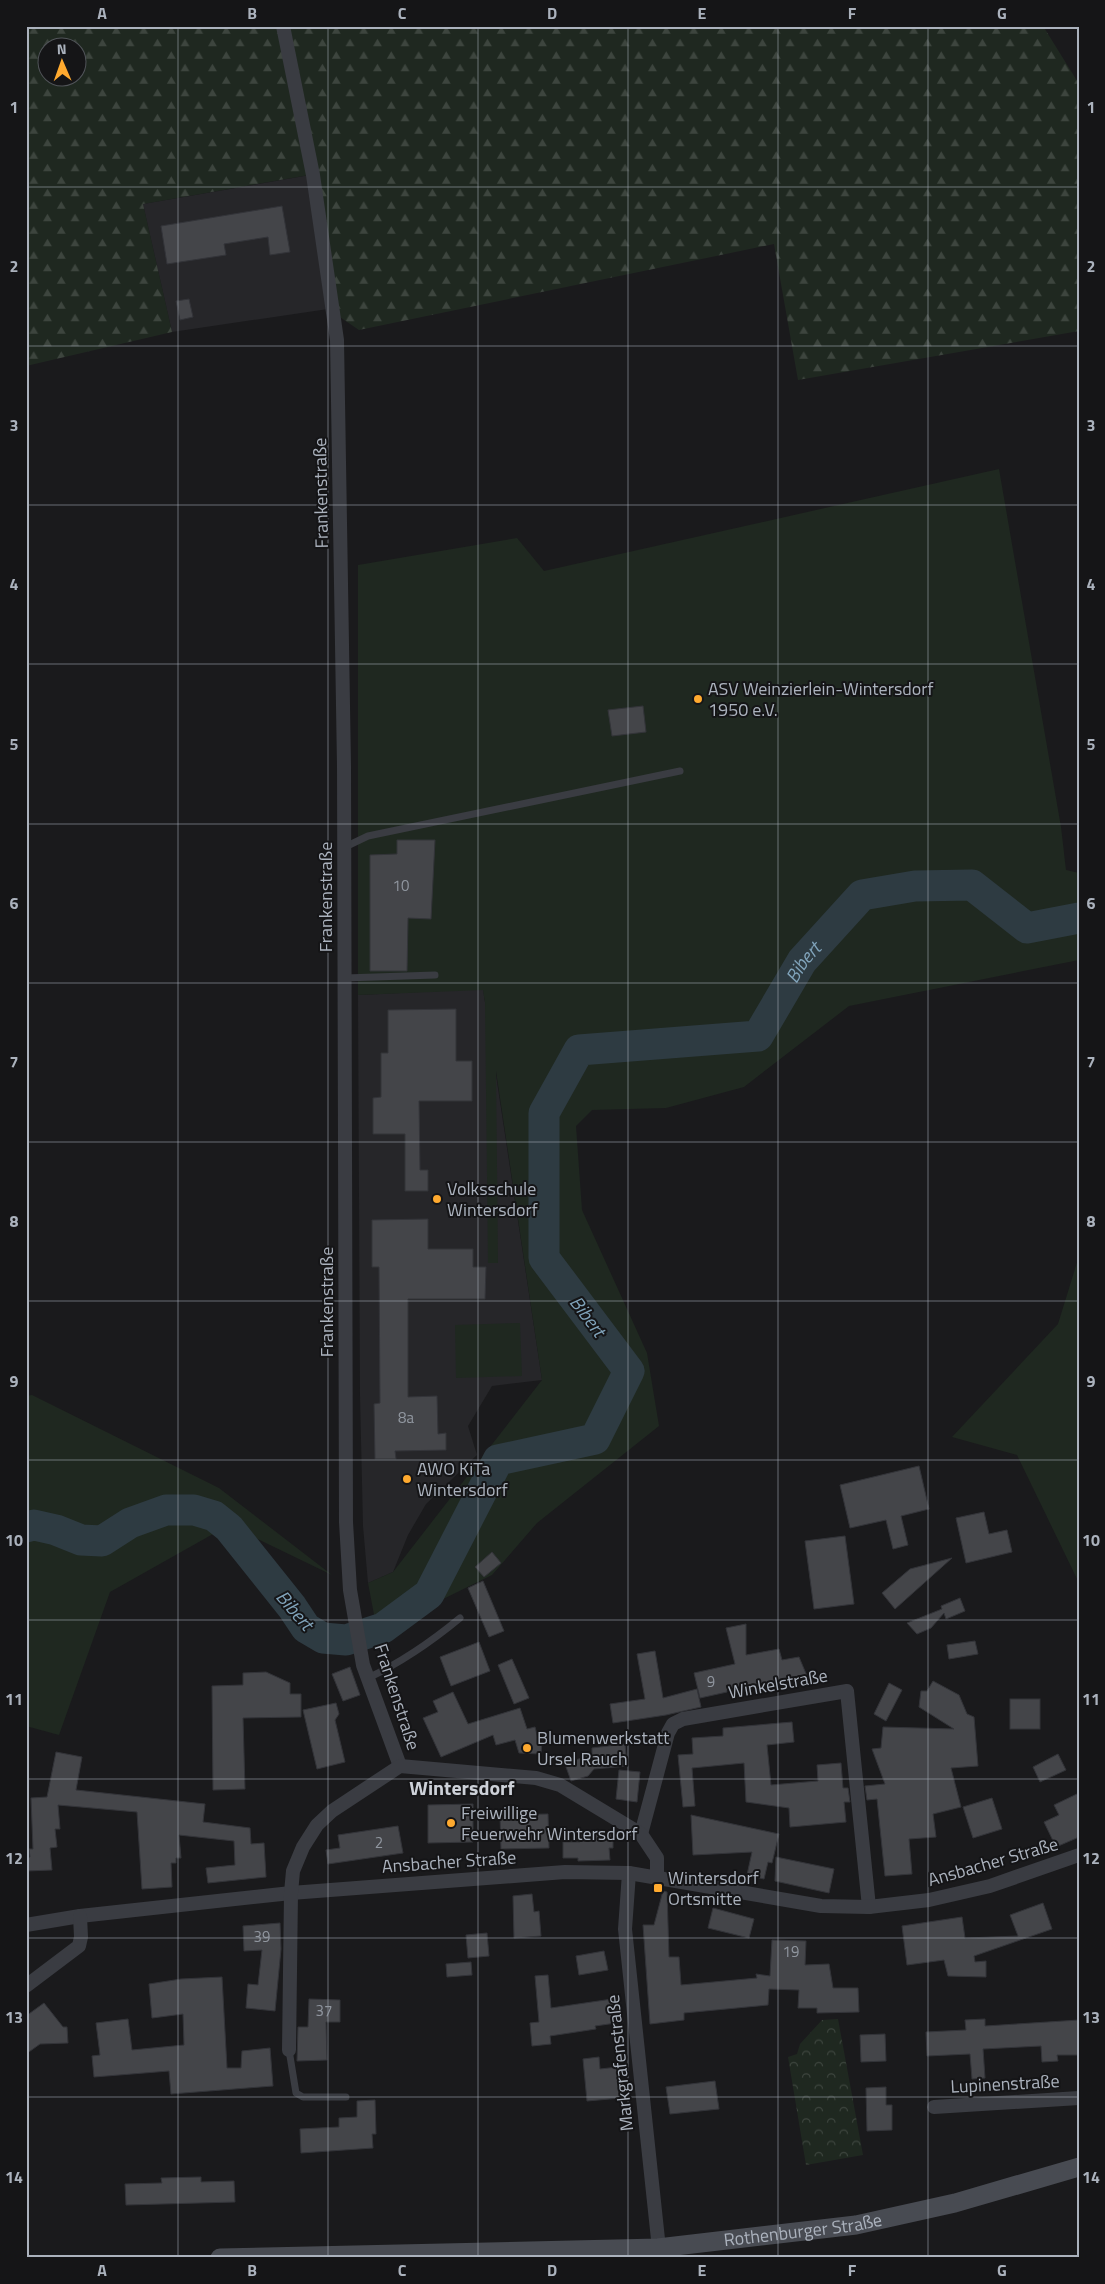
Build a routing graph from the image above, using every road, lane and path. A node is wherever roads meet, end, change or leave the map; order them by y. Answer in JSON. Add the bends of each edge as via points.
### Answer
{"nodes":[{"id":1,"x":283,"y":26,"type":"edge"},
{"id":2,"x":680,"y":770,"type":"dead end"},
{"id":3,"x":345,"y":847,"type":"junction"},
{"id":4,"x":435,"y":975,"type":"dead end"},
{"id":5,"x":345,"y":978,"type":"junction"},
{"id":6,"x":460,"y":1618,"type":"dead end"},
{"id":7,"x":366,"y":1671,"type":"junction"},
{"id":8,"x":400,"y":1766,"type":"junction"},
{"id":9,"x":641,"y":1834,"type":"junction"},
{"id":10,"x":1077,"y":1860,"type":"edge"},
{"id":11,"x":629,"y":1873,"type":"junction"},
{"id":12,"x":657,"y":1879,"type":"junction"},
{"id":13,"x":291,"y":1893,"type":"junction"},
{"id":14,"x":870,"y":1908,"type":"junction"},
{"id":15,"x":80,"y":1916,"type":"junction"},
{"id":16,"x":26,"y":1925,"type":"edge"},
{"id":17,"x":26,"y":1986,"type":"edge"},
{"id":18,"x":289,"y":2050,"type":"joint"},
{"id":19,"x":346,"y":2097,"type":"dead end"},
{"id":20,"x":1079,"y":2098,"type":"edge"},
{"id":21,"x":934,"y":2107,"type":"dead end"},
{"id":22,"x":1079,"y":2167,"type":"edge"},
{"id":23,"x":659,"y":2253,"type":"edge"},
{"id":24,"x":220,"y":2258,"type":"edge"}],
"edges":[{"from":1,"to":3,"type":"street","name":"Frankenstraße","via":[[313,175],[338,340]]},
{"from":2,"to":3,"type":"lane","via":[[368,836]]},
{"from":3,"to":5,"type":"street","name":"Frankenstraße"},
{"from":4,"to":5,"type":"lane"},
{"from":5,"to":7,"type":"street","name":"Frankenstraße","via":[[346,1522],[352,1601]]},
{"from":6,"to":7,"type":"lane","via":[[398,1664]]},
{"from":7,"to":8,"type":"street","name":"Frankenstraße"},
{"from":8,"to":9,"type":"street","name":"Frankenstraße","via":[[536,1778],[560,1786]]},
{"from":8,"to":13,"type":"street","name":"Frankenstraße","via":[[332,1810],[317,1825],[303,1847],[294,1871]]},
{"from":9,"to":12,"type":"street","name":"Frankenstraße","via":[[656,1858]]},
{"from":9,"to":14,"type":"street","name":"Winkelstraße","via":[[668,1733],[674,1724],[683,1719],[848,1691]]},
{"from":10,"to":14,"type":"street","name":"Ansbacher Straße","via":[[990,1886],[929,1900]]},
{"from":11,"to":12,"type":"street","name":"Ansbacher Straße"},
{"from":11,"to":13,"type":"street","name":"Ansbacher Straße","via":[[565,1872]]},
{"from":11,"to":23,"type":"street","name":"Markgrafenstraße","via":[[625,1929]]},
{"from":12,"to":14,"type":"street","name":"Ansbacher Straße","via":[[821,1906]]},
{"from":13,"to":15,"type":"street","name":"Ansbacher Straße"},
{"from":13,"to":18,"type":"street"},
{"from":15,"to":16,"type":"street","name":"Ansbacher Straße"},
{"from":15,"to":17,"type":"street","via":[[79,1946]]},
{"from":18,"to":19,"type":"lane","via":[[296,2093],[304,2097]]},
{"from":20,"to":21,"type":"street","name":"Lupinenstraße"},
{"from":22,"to":23,"type":"main road","name":"Rothenburger Straße","via":[[955,2203],[856,2224]]},
{"from":23,"to":24,"type":"main road","name":"Rothenburger Straße"}]}
